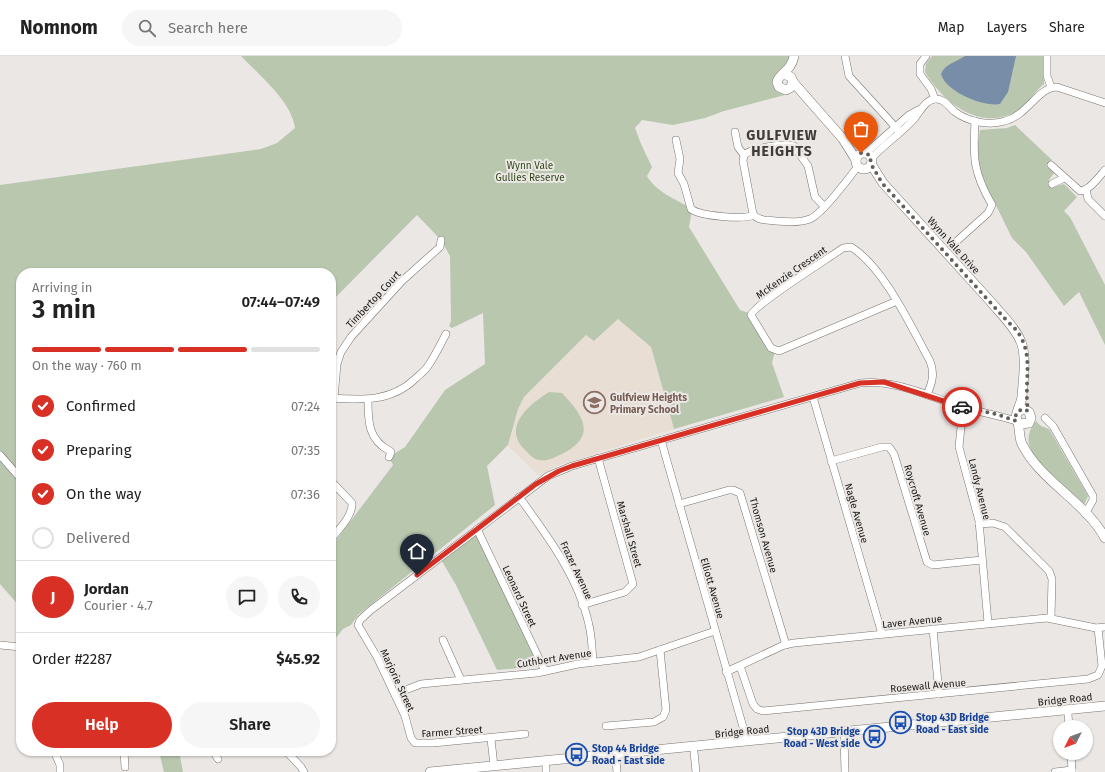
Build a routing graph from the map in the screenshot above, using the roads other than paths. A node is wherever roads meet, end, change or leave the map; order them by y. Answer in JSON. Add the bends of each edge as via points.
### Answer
{"nodes":[{"id":1,"x":794,"y":56,"type":"edge"},
{"id":2,"x":799,"y":56,"type":"edge"},
{"id":3,"x":845,"y":56,"type":"edge"},
{"id":4,"x":926,"y":56,"type":"edge"},
{"id":5,"x":1047,"y":56,"type":"edge"},
{"id":6,"x":784,"y":74,"type":"junction"},
{"id":7,"x":792,"y":83,"type":"junction"},
{"id":8,"x":1051,"y":87,"type":"junction"},
{"id":9,"x":935,"y":99,"type":"junction"},
{"id":10,"x":1105,"y":103,"type":"edge"},
{"id":11,"x":975,"y":121,"type":"junction"},
{"id":12,"x":898,"y":130,"type":"junction"},
{"id":13,"x":735,"y":132,"type":"dead end"},
{"id":14,"x":676,"y":140,"type":"dead end"},
{"id":15,"x":744,"y":155,"type":"junction"},
{"id":16,"x":864,"y":161,"type":"junction"},
{"id":17,"x":1051,"y":166,"type":"dead end"},
{"id":18,"x":1105,"y":170,"type":"edge"},
{"id":19,"x":1064,"y":178,"type":"junction"},
{"id":20,"x":1052,"y":184,"type":"dead end"},
{"id":21,"x":1086,"y":189,"type":"junction"},
{"id":22,"x":824,"y":206,"type":"junction"},
{"id":23,"x":754,"y":215,"type":"junction"},
{"id":24,"x":1105,"y":216,"type":"edge"},
{"id":25,"x":958,"y":240,"type":"dead end"},
{"id":26,"x":442,"y":245,"type":"dead end"},
{"id":27,"x":897,"y":301,"type":"junction"},
{"id":28,"x":446,"y":334,"type":"dead end"},
{"id":29,"x":336,"y":372,"type":"edge"},
{"id":30,"x":928,"y":395,"type":"junction"},
{"id":31,"x":813,"y":397,"type":"junction"},
{"id":32,"x":336,"y":398,"type":"edge"},
{"id":33,"x":368,"y":400,"type":"junction"},
{"id":34,"x":963,"y":407,"type":"junction"},
{"id":35,"x":1020,"y":416,"type":"junction"},
{"id":36,"x":1045,"y":418,"type":"dead end"},
{"id":37,"x":661,"y":440,"type":"junction"},
{"id":38,"x":1026,"y":452,"type":"junction"},
{"id":39,"x":0,"y":455,"type":"edge"},
{"id":40,"x":389,"y":457,"type":"dead end"},
{"id":41,"x":598,"y":458,"type":"junction"},
{"id":42,"x":832,"y":461,"type":"junction"},
{"id":43,"x":16,"y":473,"type":"edge"},
{"id":44,"x":336,"y":486,"type":"edge"},
{"id":45,"x":519,"y":497,"type":"junction"},
{"id":46,"x":679,"y":504,"type":"junction"},
{"id":47,"x":1085,"y":514,"type":"junction"},
{"id":48,"x":979,"y":524,"type":"junction"},
{"id":49,"x":477,"y":529,"type":"junction"},
{"id":50,"x":336,"y":533,"type":"edge"},
{"id":51,"x":1105,"y":538,"type":"edge"},
{"id":52,"x":982,"y":560,"type":"junction"},
{"id":53,"x":582,"y":605,"type":"junction"},
{"id":54,"x":1051,"y":618,"type":"junction"},
{"id":55,"x":988,"y":623,"type":"junction"},
{"id":56,"x":1102,"y":627,"type":"edge"},
{"id":57,"x":933,"y":629,"type":"junction"},
{"id":58,"x":715,"y":631,"type":"junction"},
{"id":59,"x":882,"y":634,"type":"junction"},
{"id":60,"x":443,"y":640,"type":"dead end"},
{"id":61,"x":0,"y":645,"type":"edge"},
{"id":62,"x":786,"y":645,"type":"junction"},
{"id":63,"x":16,"y":646,"type":"edge"},
{"id":64,"x":660,"y":650,"type":"junction"},
{"id":65,"x":593,"y":662,"type":"junction"},
{"id":66,"x":740,"y":666,"type":"junction"},
{"id":67,"x":545,"y":671,"type":"junction"},
{"id":68,"x":726,"y":672,"type":"junction"},
{"id":69,"x":461,"y":680,"type":"junction"},
{"id":70,"x":395,"y":694,"type":"junction"},
{"id":71,"x":939,"y":694,"type":"junction"},
{"id":72,"x":1105,"y":706,"type":"edge"},
{"id":73,"x":1105,"y":711,"type":"edge"},
{"id":74,"x":1067,"y":712,"type":"junction"},
{"id":75,"x":1068,"y":720,"type":"edge"},
{"id":76,"x":606,"y":726,"type":"dead end"},
{"id":77,"x":525,"y":734,"type":"dead end"},
{"id":78,"x":843,"y":734,"type":"junction"},
{"id":79,"x":491,"y":739,"type":"junction"},
{"id":80,"x":416,"y":743,"type":"joint"},
{"id":81,"x":748,"y":744,"type":"junction"},
{"id":82,"x":694,"y":749,"type":"junction"},
{"id":83,"x":56,"y":756,"type":"edge"},
{"id":84,"x":124,"y":756,"type":"edge"},
{"id":85,"x":216,"y":756,"type":"edge"},
{"id":86,"x":291,"y":756,"type":"edge"},
{"id":87,"x":616,"y":757,"type":"junction"},
{"id":88,"x":218,"y":759,"type":"dead end"},
{"id":89,"x":1071,"y":760,"type":"edge"},
{"id":90,"x":124,"y":767,"type":"dead end"},
{"id":91,"x":546,"y":767,"type":"edge"},
{"id":92,"x":492,"y":769,"type":"edge"},
{"id":93,"x":456,"y":771,"type":"edge"},
{"id":94,"x":1072,"y":771,"type":"edge"},
{"id":95,"x":60,"y":772,"type":"edge"},
{"id":96,"x":304,"y":772,"type":"edge"},
{"id":97,"x":430,"y":772,"type":"edge"},
{"id":98,"x":617,"y":772,"type":"edge"},
{"id":99,"x":696,"y":772,"type":"edge"},
{"id":100,"x":845,"y":772,"type":"edge"},
{"id":101,"x":1055,"y":772,"type":"edge"}],
"edges":[{"from":1,"to":6,"type":"main road"},
{"from":2,"to":7,"type":"main road"},
{"from":3,"to":12,"type":"street","via":[[849,76]]},
{"from":4,"to":9,"type":"street","via":[[920,64],[920,74]]},
{"from":5,"to":8,"type":"street","via":[[1047,76]]},
{"from":6,"to":7,"type":"main road","via":[[789,75]]},
{"from":6,"to":7,"type":"main road","via":[[778,78],[777,84],[782,90]]},
{"from":7,"to":16,"type":"main road","name":"Wynn Vale Drive"},
{"from":8,"to":10,"type":"street"},
{"from":8,"to":11,"type":"street","via":[[1042,92],[1027,109],[1011,119],[993,123]]},
{"from":9,"to":11,"type":"street","via":[[942,100],[960,115]]},
{"from":9,"to":12,"type":"street","via":[[927,102],[913,120]]},
{"from":11,"to":25,"type":"street","via":[[975,169],[992,205],[988,213]]},
{"from":12,"to":16,"type":"street"},
{"from":13,"to":15,"type":"street","via":[[738,147]]},
{"from":14,"to":23,"type":"street","via":[[680,159],[678,173],[691,209],[698,213],[744,218]]},
{"from":15,"to":22,"type":"street","via":[[749,151],[785,144],[794,146],[808,166],[815,197]]},
{"from":15,"to":23,"type":"street"},
{"from":16,"to":22,"type":"street"},
{"from":16,"to":35,"type":"main road","name":"Wynn Vale Drive","via":[[1008,322],[1021,343],[1023,352]]},
{"from":17,"to":19,"type":"street"},
{"from":18,"to":21,"type":"street"},
{"from":19,"to":20,"type":"street"},
{"from":19,"to":21,"type":"street","via":[[1077,190]]},
{"from":21,"to":24,"type":"street","via":[[1088,199]]},
{"from":22,"to":23,"type":"street","via":[[806,220],[761,220]]},
{"from":26,"to":29,"type":"street","name":"Timbertop Court","via":[[402,281],[351,337],[341,352]]},
{"from":27,"to":27,"type":"street","name":"McKenzie Crescent","via":[[882,277],[849,246],[754,310],[752,315],[770,348],[779,351]]},
{"from":27,"to":30,"type":"street","name":"McKenzie Crescent","via":[[933,368]]},
{"from":28,"to":33,"type":"street","via":[[427,368],[411,382],[384,397]]},
{"from":30,"to":31,"type":"street","via":[[874,381]]},
{"from":30,"to":34,"type":"street"},
{"from":31,"to":37,"type":"street"},
{"from":31,"to":42,"type":"street","name":"Nagle Avenue"},
{"from":32,"to":33,"type":"street"},
{"from":33,"to":40,"type":"street","via":[[370,432],[375,440],[391,452]]},
{"from":34,"to":35,"type":"street"},
{"from":34,"to":48,"type":"street","name":"Landy Avenue","via":[[959,447]]},
{"from":35,"to":38,"type":"main road","name":"Wynn Vale Drive","via":[[1021,440]]},
{"from":35,"to":38,"type":"main road","via":[[1031,418],[1024,434]]},
{"from":36,"to":47,"type":"street","via":[[1053,426],[1092,496],[1093,500]]},
{"from":37,"to":41,"type":"street"},
{"from":37,"to":46,"type":"street","name":"Elliott Avenue"},
{"from":38,"to":47,"type":"main road","name":"Wynn Vale Drive","via":[[1035,465]]},
{"from":39,"to":43,"type":"street"},
{"from":41,"to":45,"type":"street","via":[[559,471]]},
{"from":41,"to":53,"type":"street","name":"Marshall Street","via":[[633,584],[625,592]]},
{"from":42,"to":52,"type":"street","name":"Roycroft Avenue","via":[[890,447],[927,562],[933,565]]},
{"from":42,"to":59,"type":"street","name":"Nagle Avenue"},
{"from":44,"to":50,"type":"street","via":[[352,503],[352,507]]},
{"from":45,"to":49,"type":"street"},
{"from":45,"to":53,"type":"street","name":"Frazer Avenue","via":[[553,543]]},
{"from":46,"to":58,"type":"street","name":"Elliott Avenue"},
{"from":46,"to":62,"type":"street","name":"Thomson Avenue","via":[[729,490],[740,493]]},
{"from":47,"to":51,"type":"main road","name":"Wynn Vale Drive"},
{"from":48,"to":52,"type":"street","name":"Landy Avenue"},
{"from":48,"to":54,"type":"street","via":[[993,523],[1005,527],[1046,567],[1052,580]]},
{"from":49,"to":67,"type":"street","name":"Leonard Street"},
{"from":49,"to":70,"type":"street","name":"Marjorie Street","via":[[360,620],[358,628],[375,653]]},
{"from":52,"to":55,"type":"street","name":"Landy Avenue"},
{"from":53,"to":65,"type":"street","name":"Frazer Avenue","via":[[589,625]]},
{"from":54,"to":55,"type":"street","name":"Laver Avenue"},
{"from":54,"to":56,"type":"street","name":"Laver Avenue"},
{"from":55,"to":57,"type":"street","name":"Laver Avenue"},
{"from":56,"to":71,"type":"street","name":"Rosewall Avenue","via":[[1102,666],[1098,675],[1093,678]]},
{"from":57,"to":59,"type":"street","name":"Laver Avenue"},
{"from":57,"to":71,"type":"street"},
{"from":58,"to":64,"type":"street","name":"Cuthbert Avenue"},
{"from":58,"to":68,"type":"street","name":"Elliott Avenue"},
{"from":59,"to":62,"type":"street","name":"Laver Avenue"},
{"from":60,"to":69,"type":"street"},
{"from":61,"to":63,"type":"street"},
{"from":62,"to":66,"type":"street","name":"Laver Avenue"},
{"from":64,"to":65,"type":"street","name":"Cuthbert Avenue","via":[[639,657]]},
{"from":64,"to":76,"type":"street","via":[[666,710],[663,717],[654,722]]},
{"from":65,"to":67,"type":"street","name":"Cuthbert Avenue"},
{"from":66,"to":68,"type":"street","name":"Laver Avenue"},
{"from":66,"to":71,"type":"street","name":"Rosewall Avenue","via":[[753,704],[763,711]]},
{"from":67,"to":69,"type":"street","name":"Cuthbert Avenue"},
{"from":68,"to":81,"type":"street","name":"Elliott Avenue"},
{"from":69,"to":70,"type":"street","name":"Cuthbert Avenue","via":[[421,684]]},
{"from":70,"to":80,"type":"street","name":"Marjorie Street","via":[[411,738]]},
{"from":72,"to":74,"type":"main road","name":"Bridge Road"},
{"from":73,"to":74,"type":"main road","name":"Bridge Road"},
{"from":74,"to":75,"type":"street"},
{"from":74,"to":78,"type":"main road","name":"Bridge Road"},
{"from":77,"to":79,"type":"street","name":"Farmer Street"},
{"from":78,"to":81,"type":"main road","name":"Bridge Road"},
{"from":78,"to":100,"type":"street"},
{"from":79,"to":80,"type":"street","name":"Farmer Street"},
{"from":79,"to":92,"type":"street","name":"Farmer Street"},
{"from":81,"to":82,"type":"main road","name":"Bridge Road"},
{"from":82,"to":87,"type":"main road","name":"Bridge Road"},
{"from":82,"to":99,"type":"street"},
{"from":83,"to":95,"type":"street"},
{"from":84,"to":90,"type":"street"},
{"from":85,"to":88,"type":"street"},
{"from":86,"to":96,"type":"street"},
{"from":87,"to":91,"type":"main road","name":"Bridge Road"},
{"from":87,"to":98,"type":"street"},
{"from":89,"to":94,"type":"street"},
{"from":91,"to":92,"type":"main road","name":"Bridge Road"},
{"from":92,"to":93,"type":"main road","name":"Bridge Road"},
{"from":93,"to":97,"type":"main road","name":"Bridge Road"},
{"from":94,"to":101,"type":"street"}]}
